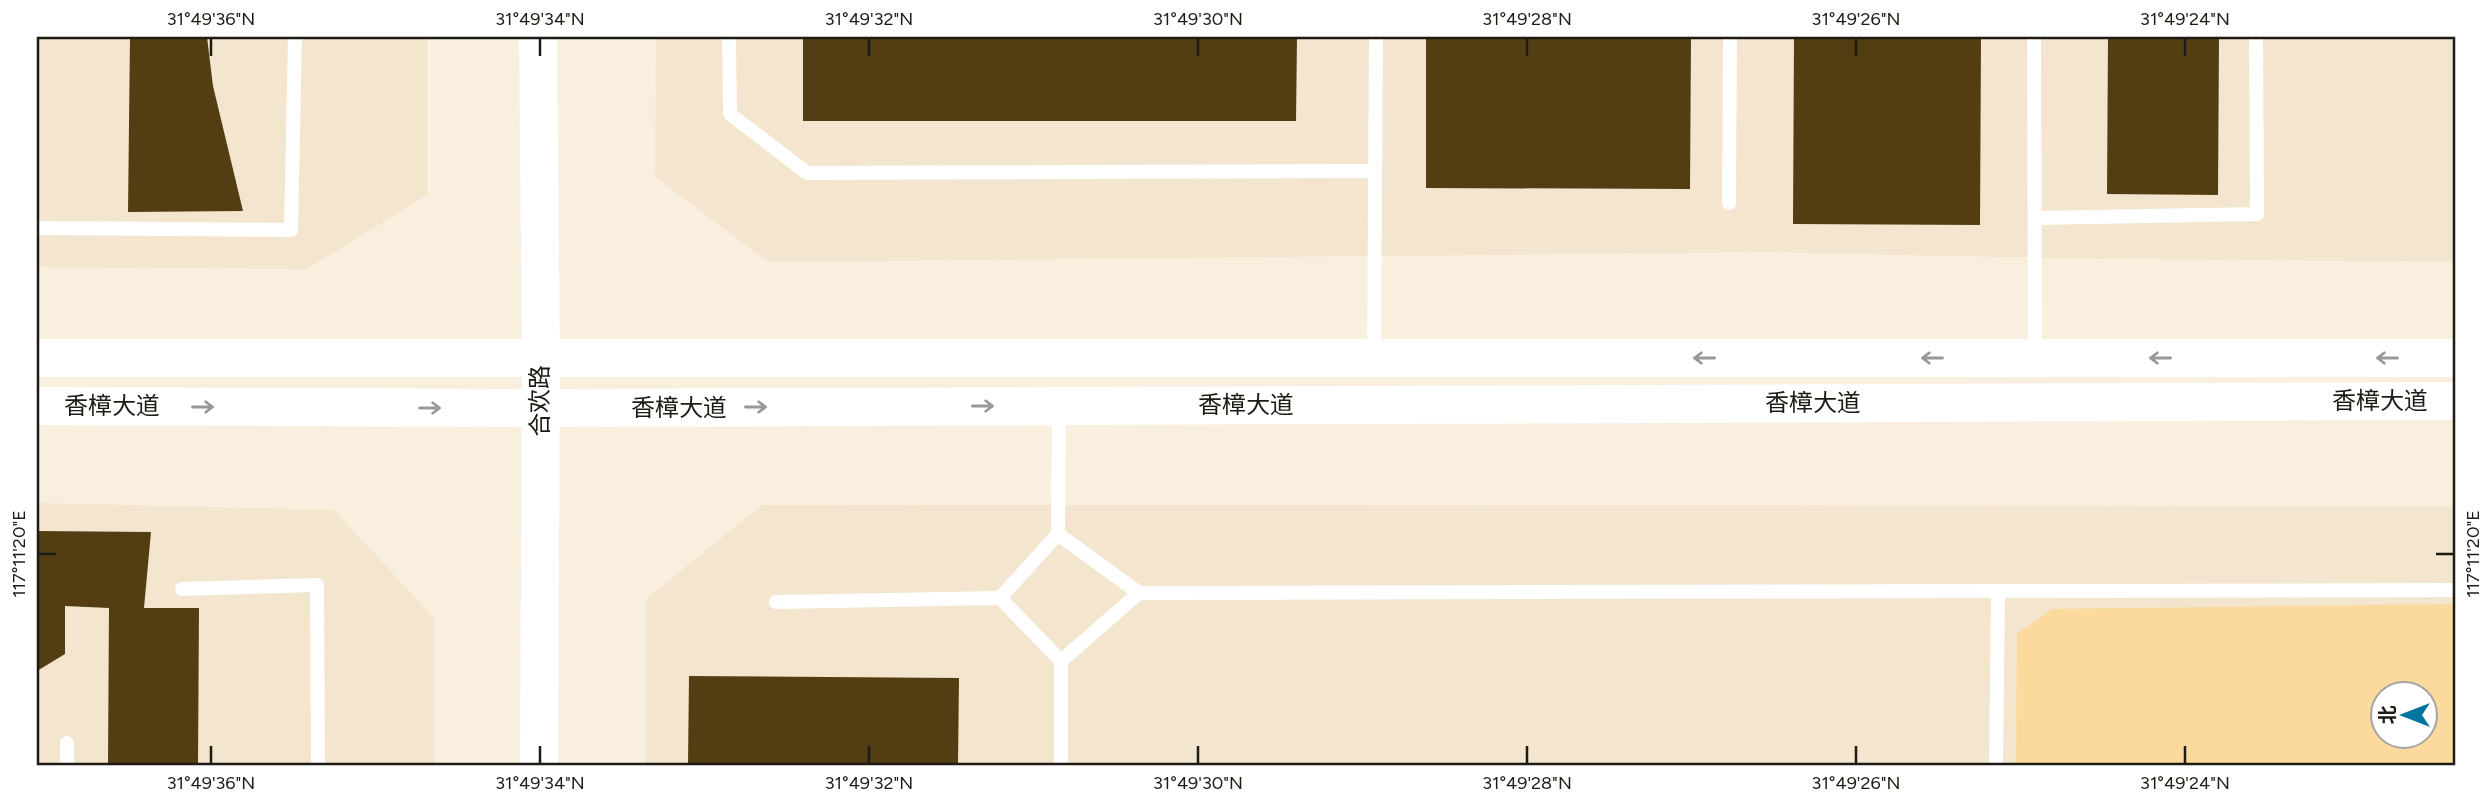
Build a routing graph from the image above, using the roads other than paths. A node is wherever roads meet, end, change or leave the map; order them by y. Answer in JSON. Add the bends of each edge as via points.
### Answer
{"nodes":[{"id":1,"x":295,"y":37,"type":"edge"},
{"id":2,"x":538,"y":37,"type":"edge"},
{"id":3,"x":729,"y":37,"type":"edge"},
{"id":4,"x":1376,"y":37,"type":"edge"},
{"id":5,"x":1730,"y":37,"type":"edge"},
{"id":6,"x":2034,"y":37,"type":"edge"},
{"id":7,"x":2256,"y":37,"type":"edge"},
{"id":8,"x":1375,"y":172,"type":"junction"},
{"id":9,"x":1730,"y":203,"type":"dead end"},
{"id":10,"x":2035,"y":218,"type":"junction"},
{"id":11,"x":37,"y":229,"type":"edge"},
{"id":12,"x":37,"y":358,"type":"edge"},
{"id":13,"x":541,"y":358,"type":"junction"},
{"id":14,"x":1374,"y":358,"type":"junction"},
{"id":15,"x":2035,"y":358,"type":"junction"},
{"id":16,"x":2455,"y":358,"type":"edge"},
{"id":17,"x":2455,"y":401,"type":"edge"},
{"id":18,"x":37,"y":406,"type":"edge"},
{"id":19,"x":1059,"y":406,"type":"junction"},
{"id":20,"x":541,"y":408,"type":"junction"},
{"id":21,"x":1058,"y":534,"type":"junction"},
{"id":22,"x":182,"y":589,"type":"dead end"},
{"id":23,"x":2455,"y":590,"type":"edge"},
{"id":24,"x":1998,"y":591,"type":"junction"},
{"id":25,"x":1139,"y":593,"type":"junction"},
{"id":26,"x":1000,"y":598,"type":"junction"},
{"id":27,"x":776,"y":602,"type":"dead end"},
{"id":28,"x":1061,"y":661,"type":"junction"},
{"id":29,"x":67,"y":743,"type":"dead end"},
{"id":30,"x":67,"y":765,"type":"edge"},
{"id":31,"x":318,"y":765,"type":"edge"},
{"id":32,"x":539,"y":765,"type":"edge"},
{"id":33,"x":1060,"y":765,"type":"edge"},
{"id":34,"x":1996,"y":765,"type":"edge"}],
"edges":[{"from":1,"to":11,"type":"lane","via":[[290,230]]},
{"from":2,"to":13,"type":"main road","name":"合欢路"},
{"from":3,"to":8,"type":"lane","via":[[730,114],[807,173]]},
{"from":4,"to":8,"type":"lane"},
{"from":5,"to":9,"type":"lane"},
{"from":6,"to":10,"type":"lane"},
{"from":7,"to":10,"type":"lane","via":[[2257,214]]},
{"from":8,"to":14,"type":"lane"},
{"from":10,"to":15,"type":"lane"},
{"from":12,"to":13,"type":"main road","name":"香樟大道"},
{"from":13,"to":14,"type":"main road","name":"香樟大道"},
{"from":13,"to":20,"type":"main road","name":"合欢路"},
{"from":15,"to":14,"type":"main road","name":"香樟大道","one_way":true},
{"from":16,"to":15,"type":"main road","name":"香樟大道","one_way":true},
{"from":17,"to":19,"type":"main road","name":"香樟大道"},
{"from":18,"to":20,"type":"main road","name":"香樟大道","one_way":true},
{"from":20,"to":19,"type":"main road","name":"香樟大道","one_way":true},
{"from":19,"to":21,"type":"lane"},
{"from":20,"to":32,"type":"main road","name":"合欢路"},
{"from":21,"to":25,"type":"lane"},
{"from":21,"to":26,"type":"lane"},
{"from":22,"to":31,"type":"lane","via":[[317,585]]},
{"from":23,"to":24,"type":"lane"},
{"from":24,"to":25,"type":"lane"},
{"from":24,"to":34,"type":"lane"},
{"from":25,"to":28,"type":"lane"},
{"from":26,"to":27,"type":"lane"},
{"from":26,"to":28,"type":"lane"},
{"from":28,"to":33,"type":"lane"},
{"from":29,"to":30,"type":"lane"}]}
